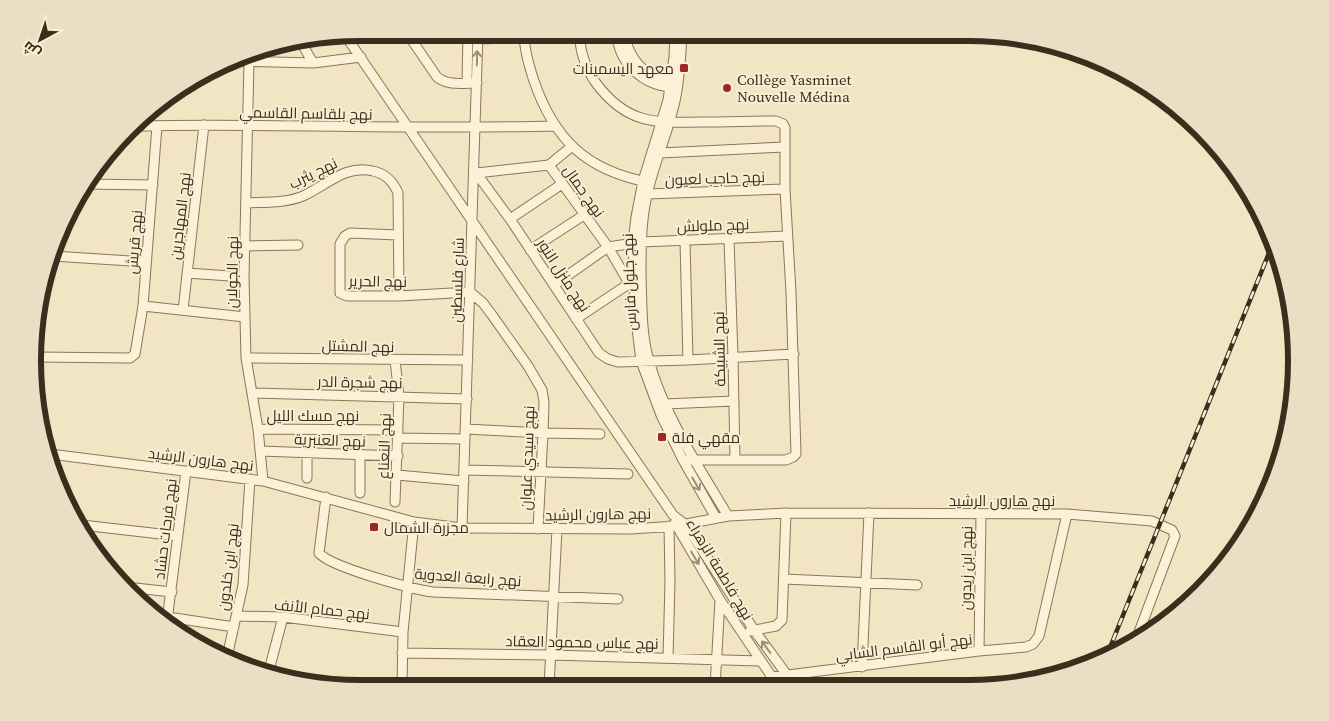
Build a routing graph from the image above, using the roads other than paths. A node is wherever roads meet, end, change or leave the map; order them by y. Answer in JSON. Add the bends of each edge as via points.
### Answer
{"nodes":[{"id":1,"x":414,"y":41,"type":"edge"},
{"id":2,"x":468,"y":41,"type":"edge"},
{"id":3,"x":478,"y":41,"type":"edge"},
{"id":4,"x":525,"y":41,"type":"edge"},
{"id":5,"x":581,"y":41,"type":"edge"},
{"id":6,"x":619,"y":41,"type":"edge"},
{"id":7,"x":627,"y":41,"type":"edge"},
{"id":8,"x":674,"y":41,"type":"edge"},
{"id":9,"x":681,"y":41,"type":"edge"},
{"id":10,"x":350,"y":42,"type":"edge"},
{"id":11,"x":303,"y":46,"type":"edge"},
{"id":12,"x":361,"y":57,"type":"junction"},
{"id":13,"x":249,"y":62,"type":"joint"},
{"id":14,"x":313,"y":63,"type":"junction"},
{"id":15,"x":672,"y":77,"type":"junction"},
{"id":16,"x":467,"y":83,"type":"junction"},
{"id":17,"x":476,"y":83,"type":"junction"},
{"id":18,"x":670,"y":87,"type":"junction"},
{"id":19,"x":665,"y":123,"type":"junction"},
{"id":20,"x":204,"y":125,"type":"junction"},
{"id":21,"x":144,"y":126,"type":"edge"},
{"id":22,"x":157,"y":126,"type":"junction"},
{"id":23,"x":248,"y":126,"type":"junction"},
{"id":24,"x":555,"y":126,"type":"junction"},
{"id":25,"x":410,"y":128,"type":"junction"},
{"id":26,"x":475,"y":128,"type":"junction"},
{"id":27,"x":571,"y":147,"type":"junction"},
{"id":28,"x":784,"y":147,"type":"junction"},
{"id":29,"x":660,"y":152,"type":"junction"},
{"id":30,"x":549,"y":165,"type":"junction"},
{"id":31,"x":476,"y":172,"type":"junction"},
{"id":32,"x":646,"y":182,"type":"junction"},
{"id":33,"x":94,"y":184,"type":"edge"},
{"id":34,"x":562,"y":184,"type":"junction"},
{"id":35,"x":153,"y":185,"type":"junction"},
{"id":36,"x":785,"y":190,"type":"junction"},
{"id":37,"x":647,"y":194,"type":"junction"},
{"id":38,"x":246,"y":203,"type":"junction"},
{"id":39,"x":584,"y":215,"type":"junction"},
{"id":40,"x":510,"y":219,"type":"junction"},
{"id":41,"x":472,"y":223,"type":"junction"},
{"id":42,"x":398,"y":235,"type":"junction"},
{"id":43,"x":787,"y":236,"type":"junction"},
{"id":44,"x":729,"y":238,"type":"junction"},
{"id":45,"x":685,"y":241,"type":"junction"},
{"id":46,"x":637,"y":242,"type":"junction"},
{"id":47,"x":298,"y":245,"type":"dead end"},
{"id":48,"x":246,"y":246,"type":"junction"},
{"id":49,"x":608,"y":248,"type":"junction"},
{"id":50,"x":530,"y":250,"type":"junction"},
{"id":51,"x":59,"y":256,"type":"edge"},
{"id":52,"x":146,"y":262,"type":"junction"},
{"id":53,"x":187,"y":273,"type":"junction"},
{"id":54,"x":244,"y":277,"type":"junction"},
{"id":55,"x":631,"y":282,"type":"junction"},
{"id":56,"x":554,"y":286,"type":"junction"},
{"id":57,"x":470,"y":292,"type":"junction"},
{"id":58,"x":399,"y":296,"type":"junction"},
{"id":59,"x":143,"y":306,"type":"junction"},
{"id":60,"x":184,"y":310,"type":"junction"},
{"id":61,"x":245,"y":317,"type":"junction"},
{"id":62,"x":576,"y":319,"type":"junction"},
{"id":63,"x":794,"y":354,"type":"junction"},
{"id":64,"x":41,"y":357,"type":"edge"},
{"id":65,"x":733,"y":357,"type":"junction"},
{"id":66,"x":246,"y":358,"type":"junction"},
{"id":67,"x":395,"y":360,"type":"junction"},
{"id":68,"x":468,"y":360,"type":"junction"},
{"id":69,"x":688,"y":360,"type":"junction"},
{"id":70,"x":645,"y":361,"type":"junction"},
{"id":71,"x":253,"y":393,"type":"junction"},
{"id":72,"x":399,"y":396,"type":"junction"},
{"id":73,"x":467,"y":399,"type":"junction"},
{"id":74,"x":734,"y":401,"type":"junction"},
{"id":75,"x":665,"y":404,"type":"junction"},
{"id":76,"x":258,"y":429,"type":"junction"},
{"id":77,"x":465,"y":429,"type":"junction"},
{"id":78,"x":543,"y":433,"type":"junction"},
{"id":79,"x":398,"y":434,"type":"junction"},
{"id":80,"x":600,"y":434,"type":"dead end"},
{"id":81,"x":465,"y":439,"type":"junction"},
{"id":82,"x":260,"y":451,"type":"junction"},
{"id":83,"x":307,"y":452,"type":"junction"},
{"id":84,"x":360,"y":454,"type":"junction"},
{"id":85,"x":56,"y":455,"type":"edge"},
{"id":86,"x":398,"y":456,"type":"junction"},
{"id":87,"x":694,"y":459,"type":"junction"},
{"id":88,"x":735,"y":459,"type":"junction"},
{"id":89,"x":683,"y":460,"type":"junction"},
{"id":90,"x":464,"y":470,"type":"junction"},
{"id":91,"x":186,"y":471,"type":"junction"},
{"id":92,"x":542,"y":473,"type":"junction"},
{"id":93,"x":628,"y":474,"type":"dead end"},
{"id":94,"x":397,"y":475,"type":"junction"},
{"id":95,"x":307,"y":478,"type":"dead end"},
{"id":96,"x":250,"y":479,"type":"junction"},
{"id":97,"x":464,"y":480,"type":"junction"},
{"id":98,"x":263,"y":481,"type":"junction"},
{"id":99,"x":360,"y":493,"type":"dead end"},
{"id":100,"x":326,"y":497,"type":"junction"},
{"id":101,"x":395,"y":502,"type":"dead end"},
{"id":102,"x":786,"y":512,"type":"junction"},
{"id":103,"x":869,"y":513,"type":"junction"},
{"id":104,"x":980,"y":514,"type":"junction"},
{"id":105,"x":1068,"y":514,"type":"junction"},
{"id":106,"x":673,"y":515,"type":"junction"},
{"id":107,"x":728,"y":516,"type":"junction"},
{"id":108,"x":716,"y":518,"type":"junction"},
{"id":109,"x":414,"y":522,"type":"junction"},
{"id":110,"x":686,"y":524,"type":"junction"},
{"id":111,"x":672,"y":526,"type":"junction"},
{"id":112,"x":88,"y":527,"type":"edge"},
{"id":113,"x":462,"y":528,"type":"junction"},
{"id":114,"x":538,"y":528,"type":"junction"},
{"id":115,"x":557,"y":529,"type":"junction"},
{"id":116,"x":178,"y":536,"type":"junction"},
{"id":117,"x":784,"y":579,"type":"junction"},
{"id":118,"x":866,"y":584,"type":"junction"},
{"id":119,"x":917,"y":585,"type":"dead end"},
{"id":120,"x":408,"y":587,"type":"junction"},
{"id":121,"x":137,"y":588,"type":"edge"},
{"id":122,"x":172,"y":592,"type":"junction"},
{"id":123,"x":555,"y":596,"type":"junction"},
{"id":124,"x":618,"y":599,"type":"dead end"},
{"id":125,"x":720,"y":600,"type":"junction"},
{"id":126,"x":168,"y":616,"type":"edge"},
{"id":127,"x":237,"y":616,"type":"junction"},
{"id":128,"x":283,"y":618,"type":"junction"},
{"id":129,"x":174,"y":620,"type":"edge"},
{"id":130,"x":234,"y":627,"type":"junction"},
{"id":131,"x":754,"y":630,"type":"junction"},
{"id":132,"x":1140,"y":630,"type":"edge"},
{"id":133,"x":403,"y":632,"type":"junction"},
{"id":134,"x":742,"y":632,"type":"junction"},
{"id":135,"x":229,"y":651,"type":"edge"},
{"id":136,"x":979,"y":651,"type":"junction"},
{"id":137,"x":402,"y":653,"type":"junction"},
{"id":138,"x":551,"y":655,"type":"junction"},
{"id":139,"x":668,"y":658,"type":"junction"},
{"id":140,"x":717,"y":660,"type":"junction"},
{"id":141,"x":760,"y":661,"type":"junction"},
{"id":142,"x":270,"y":667,"type":"edge"},
{"id":143,"x":862,"y":667,"type":"junction"},
{"id":144,"x":787,"y":675,"type":"junction"},
{"id":145,"x":772,"y":677,"type":"junction"},
{"id":146,"x":402,"y":680,"type":"edge"},
{"id":147,"x":549,"y":680,"type":"edge"},
{"id":148,"x":716,"y":680,"type":"edge"},
{"id":149,"x":774,"y":680,"type":"edge"},
{"id":150,"x":790,"y":680,"type":"edge"}],
"edges":[{"from":1,"to":16,"type":"street","via":[[437,77],[447,82]]},
{"from":2,"to":16,"type":"street"},
{"from":17,"to":3,"type":"street","name":"شارع فلسطين","one_way":true},
{"from":4,"to":24,"type":"street","via":[[530,68]]},
{"from":5,"to":19,"type":"street","via":[[583,59],[604,94],[631,115]]},
{"from":6,"to":18,"type":"street","via":[[627,63],[635,72],[653,84]]},
{"from":7,"to":15,"type":"street","via":[[631,54],[641,68],[656,76]]},
{"from":8,"to":15,"type":"street","name":"نهج جلول فارس"},
{"from":9,"to":19,"type":"street","name":"نهج جلول فارس","via":[[678,84]]},
{"from":10,"to":12,"type":"street"},
{"from":11,"to":14,"type":"street"},
{"from":12,"to":14,"type":"street"},
{"from":12,"to":25,"type":"street"},
{"from":13,"to":14,"type":"street"},
{"from":13,"to":23,"type":"street","name":"نهج الجولان"},
{"from":15,"to":18,"type":"street","name":"نهج جلول فارس"},
{"from":16,"to":17,"type":"street"},
{"from":17,"to":26,"type":"street","name":"شارع فلسطين"},
{"from":18,"to":19,"type":"street","name":"نهج جلول فارس"},
{"from":19,"to":28,"type":"street","via":[[776,121],[785,128]]},
{"from":19,"to":29,"type":"street","name":"نهج جلول فارس"},
{"from":19,"to":32,"type":"street","name":"نهج جلول فارس"},
{"from":20,"to":22,"type":"street","name":"نهج بلقاسم القاسمي"},
{"from":20,"to":23,"type":"street","name":"نهج بلقاسم القاسمي"},
{"from":20,"to":53,"type":"street","name":"نهج المهاجرين"},
{"from":21,"to":22,"type":"street","name":"نهج بلقاسم القاسمي"},
{"from":22,"to":35,"type":"street","name":"نهج قريش"},
{"from":23,"to":25,"type":"street","name":"نهج بلقاسم القاسمي"},
{"from":23,"to":38,"type":"street","name":"نهج الجولان"},
{"from":24,"to":26,"type":"street","name":"نهج بلقاسم القاسمي"},
{"from":24,"to":27,"type":"street"},
{"from":25,"to":26,"type":"street","name":"نهج بلقاسم القاسمي"},
{"from":25,"to":41,"type":"street"},
{"from":26,"to":31,"type":"street","name":"شارع فلسطين"},
{"from":27,"to":30,"type":"street"},
{"from":27,"to":32,"type":"street","via":[[606,170]]},
{"from":28,"to":29,"type":"street"},
{"from":28,"to":36,"type":"street"},
{"from":29,"to":32,"type":"street","name":"نهج جلول فارس"},
{"from":30,"to":31,"type":"street"},
{"from":30,"to":34,"type":"street","name":"نهج جمال"},
{"from":31,"to":40,"type":"street","name":"نهج منزل النور"},
{"from":31,"to":41,"type":"street","name":"شارع فلسطين"},
{"from":32,"to":37,"type":"street","name":"نهج جلول فارس"},
{"from":32,"to":46,"type":"street","name":"نهج جلول فارس","via":[[636,216]]},
{"from":33,"to":35,"type":"street"},
{"from":34,"to":39,"type":"street","name":"نهج جمال"},
{"from":34,"to":40,"type":"street"},
{"from":35,"to":52,"type":"street","name":"نهج قريش"},
{"from":36,"to":37,"type":"street","name":"نهج حاجب لعيون"},
{"from":36,"to":43,"type":"street"},
{"from":37,"to":46,"type":"street","name":"نهج جلول فارس"},
{"from":38,"to":42,"type":"street","name":"نهج يثرب","via":[[303,196],[349,171],[366,169],[383,173],[394,183],[398,193]]},
{"from":38,"to":48,"type":"street","name":"نهج الجولان"},
{"from":39,"to":49,"type":"street","name":"نهج جمال"},
{"from":39,"to":50,"type":"street"},
{"from":40,"to":50,"type":"street","name":"نهج منزل النور"},
{"from":41,"to":57,"type":"street","name":"شارع فلسطين"},
{"from":41,"to":106,"type":"street"},
{"from":42,"to":58,"type":"street","name":"نهج يثرب"},
{"from":42,"to":58,"type":"street","name":"نهج الحرير","via":[[345,236],[340,244],[339,289],[347,296]]},
{"from":43,"to":44,"type":"street","name":"نهج ملولش"},
{"from":43,"to":63,"type":"street"},
{"from":44,"to":45,"type":"street","name":"نهج ملولش"},
{"from":44,"to":65,"type":"street","name":"نهج الشبيكة"},
{"from":45,"to":46,"type":"street","name":"نهج ملولش"},
{"from":45,"to":69,"type":"street"},
{"from":46,"to":49,"type":"street","name":"نهج ملولش"},
{"from":46,"to":55,"type":"street","name":"نهج جلول فارس"},
{"from":46,"to":70,"type":"street","name":"نهج جلول فارس"},
{"from":47,"to":48,"type":"street"},
{"from":48,"to":54,"type":"street","name":"نهج الجولان"},
{"from":49,"to":55,"type":"street","name":"نهج جمال"},
{"from":49,"to":56,"type":"street"},
{"from":50,"to":56,"type":"street","name":"نهج منزل النور"},
{"from":51,"to":52,"type":"street"},
{"from":52,"to":59,"type":"street","name":"نهج قريش"},
{"from":53,"to":54,"type":"street"},
{"from":53,"to":60,"type":"street","name":"نهج المهاجرين"},
{"from":54,"to":61,"type":"street","name":"نهج الجولان"},
{"from":55,"to":62,"type":"street"},
{"from":55,"to":70,"type":"street","name":"نهج جلول فارس"},
{"from":56,"to":62,"type":"street","name":"نهج منزل النور"},
{"from":57,"to":58,"type":"street","name":"نهج الحرير"},
{"from":57,"to":68,"type":"street","name":"شارع فلسطين"},
{"from":57,"to":78,"type":"street","name":"نهج سيدي علوان","via":[[483,303],[537,380],[544,402]]},
{"from":59,"to":60,"type":"street"},
{"from":59,"to":64,"type":"street","name":"نهج قريش","via":[[137,351],[130,358]]},
{"from":60,"to":61,"type":"street"},
{"from":61,"to":66,"type":"street","name":"نهج الجولان"},
{"from":62,"to":70,"type":"street","name":"نهج منزل النور","via":[[599,353],[608,360]]},
{"from":63,"to":65,"type":"street"},
{"from":63,"to":88,"type":"street","via":[[796,454],[786,460]]},
{"from":65,"to":69,"type":"street"},
{"from":65,"to":74,"type":"street","name":"نهج الشبيكة"},
{"from":66,"to":67,"type":"street","name":"نهج المشتل"},
{"from":66,"to":71,"type":"street","name":"نهج الجولان"},
{"from":67,"to":68,"type":"street","name":"نهج المشتل"},
{"from":67,"to":72,"type":"street","name":"نهج النعناع"},
{"from":68,"to":73,"type":"street","name":"شارع فلسطين"},
{"from":69,"to":70,"type":"street"},
{"from":70,"to":75,"type":"street","name":"نهج جلول فارس"},
{"from":70,"to":89,"type":"street","name":"نهج جلول فارس","via":[[661,415]]},
{"from":71,"to":72,"type":"street","name":"نهج شجرة الدر"},
{"from":71,"to":76,"type":"street","name":"نهج الجولان"},
{"from":72,"to":73,"type":"street","name":"نهج شجرة الدر"},
{"from":72,"to":79,"type":"street","name":"نهج النعناع"},
{"from":73,"to":77,"type":"street","name":"شارع فلسطين"},
{"from":74,"to":75,"type":"street"},
{"from":74,"to":88,"type":"street","name":"نهج الشبيكة"},
{"from":75,"to":87,"type":"street","name":"نهج جلول فارس"},
{"from":76,"to":79,"type":"street","name":"نهج مسك الليل"},
{"from":76,"to":82,"type":"street","name":"نهج الجولان"},
{"from":77,"to":78,"type":"street"},
{"from":77,"to":81,"type":"street","name":"شارع فلسطين"},
{"from":78,"to":80,"type":"street"},
{"from":78,"to":92,"type":"street","name":"نهج سيدي علوان"},
{"from":79,"to":81,"type":"street","name":"نهج مسك الليل"},
{"from":79,"to":86,"type":"street","name":"نهج النعناع"},
{"from":81,"to":90,"type":"street","name":"شارع فلسطين"},
{"from":82,"to":83,"type":"street","name":"نهج العنبرية"},
{"from":82,"to":98,"type":"street","name":"نهج الجولان"},
{"from":83,"to":84,"type":"street","name":"نهج العنبرية"},
{"from":83,"to":95,"type":"street"},
{"from":84,"to":86,"type":"street","name":"نهج العنبرية"},
{"from":84,"to":99,"type":"street"},
{"from":85,"to":91,"type":"street","name":"نهج هارون الرشيد"},
{"from":86,"to":94,"type":"street","name":"نهج النعناع"},
{"from":87,"to":88,"type":"street"},
{"from":87,"to":89,"type":"street"},
{"from":87,"to":107,"type":"street","name":"نهج جلول فارس"},
{"from":89,"to":108,"type":"street","name":"نهج جلول فارس","one_way":true},
{"from":90,"to":92,"type":"street"},
{"from":90,"to":97,"type":"street","name":"شارع فلسطين"},
{"from":91,"to":96,"type":"street","name":"نهج هارون الرشيد"},
{"from":91,"to":116,"type":"street","name":"نهج فرحات حشاد"},
{"from":92,"to":93,"type":"street"},
{"from":92,"to":114,"type":"street","name":"نهج سيدي علوان"},
{"from":94,"to":97,"type":"street"},
{"from":94,"to":101,"type":"street","name":"نهج النعناع"},
{"from":96,"to":98,"type":"street","name":"نهج هارون الرشيد"},
{"from":96,"to":127,"type":"street","name":"نهج ابن خلدون","via":[[244,574]]},
{"from":97,"to":113,"type":"street","name":"شارع فلسطين"},
{"from":98,"to":100,"type":"street","name":"نهج هارون الرشيد"},
{"from":100,"to":109,"type":"street","name":"نهج هارون الرشيد"},
{"from":100,"to":120,"type":"street","name":"نهج رابعة العدوية","via":[[319,548],[322,557]]},
{"from":102,"to":103,"type":"street","name":"نهج هارون الرشيد"},
{"from":102,"to":107,"type":"street","name":"نهج هارون الرشيد"},
{"from":102,"to":117,"type":"street"},
{"from":103,"to":104,"type":"street","name":"نهج هارون الرشيد"},
{"from":103,"to":118,"type":"street"},
{"from":104,"to":105,"type":"street","name":"نهج هارون الرشيد"},
{"from":104,"to":136,"type":"street","name":"نهج ابن زيدون"},
{"from":105,"to":132,"type":"street","name":"نهج هارون الرشيد","via":[[1152,521],[1172,530],[1175,536]]},
{"from":105,"to":136,"type":"street","name":"نهج أبو القاسم الشابي","via":[[1037,640],[1026,647]]},
{"from":106,"to":110,"type":"street","name":"نهج فاطمة الزهراء"},
{"from":106,"to":111,"type":"street","name":"نهج فاطمة الزهراء"},
{"from":107,"to":108,"type":"street","name":"نهج هارون الرشيد"},
{"from":108,"to":110,"type":"street","name":"نهج هارون الرشيد"},
{"from":109,"to":113,"type":"street","name":"نهج هارون الرشيد"},
{"from":109,"to":120,"type":"street"},
{"from":110,"to":111,"type":"street","name":"نهج هارون الرشيد"},
{"from":110,"to":131,"type":"street","name":"نهج فاطمة الزهراء"},
{"from":111,"to":115,"type":"street","name":"نهج هارون الرشيد"},
{"from":111,"to":125,"type":"street","name":"نهج فاطمة الزهراء","one_way":true},
{"from":111,"to":139,"type":"street"},
{"from":112,"to":116,"type":"street"},
{"from":113,"to":114,"type":"street","name":"نهج هارون الرشيد"},
{"from":114,"to":115,"type":"street","name":"نهج هارون الرشيد"},
{"from":115,"to":123,"type":"street"},
{"from":116,"to":122,"type":"street","name":"نهج فرحات حشاد"},
{"from":117,"to":118,"type":"street"},
{"from":117,"to":131,"type":"street","via":[[782,620],[776,626]]},
{"from":118,"to":119,"type":"street"},
{"from":118,"to":143,"type":"street"},
{"from":120,"to":123,"type":"street","name":"نهج رابعة العدوية","via":[[433,592]]},
{"from":120,"to":133,"type":"street"},
{"from":121,"to":122,"type":"street"},
{"from":122,"to":126,"type":"street","name":"نهج فرحات حشاد"},
{"from":123,"to":124,"type":"street","name":"نهج رابعة العدوية"},
{"from":123,"to":138,"type":"street"},
{"from":125,"to":134,"type":"street","name":"نهج فاطمة الزهراء"},
{"from":125,"to":140,"type":"street"},
{"from":127,"to":128,"type":"street","name":"نهج حمام الأنف"},
{"from":127,"to":130,"type":"street","name":"نهج ابن خلدون"},
{"from":128,"to":133,"type":"street","name":"نهج حمام الأنف"},
{"from":128,"to":142,"type":"street"},
{"from":129,"to":130,"type":"street"},
{"from":130,"to":135,"type":"street","name":"نهج ابن خلدون"},
{"from":131,"to":134,"type":"street"},
{"from":144,"to":131,"type":"street","name":"نهج فاطمة الزهراء","one_way":true},
{"from":133,"to":137,"type":"street"},
{"from":134,"to":141,"type":"street","name":"نهج فاطمة الزهراء"},
{"from":136,"to":143,"type":"street","name":"نهج أبو القاسم الشابي"},
{"from":137,"to":138,"type":"street","name":"نهج عباس محمود العقاد"},
{"from":137,"to":146,"type":"street"},
{"from":138,"to":139,"type":"street","name":"نهج عباس محمود العقاد"},
{"from":138,"to":147,"type":"street"},
{"from":139,"to":140,"type":"street","name":"نهج عباس محمود العقاد"},
{"from":140,"to":141,"type":"street","name":"نهج عباس محمود العقاد"},
{"from":140,"to":148,"type":"street"},
{"from":141,"to":145,"type":"street","name":"نهج فاطمة الزهراء"},
{"from":143,"to":144,"type":"street","name":"نهج أبو القاسم الشابي"},
{"from":144,"to":145,"type":"street","name":"نهج أبو القاسم الشابي"},
{"from":144,"to":150,"type":"street","name":"نهج فاطمة الزهراء"},
{"from":145,"to":149,"type":"street","name":"نهج فاطمة الزهراء"}]}
